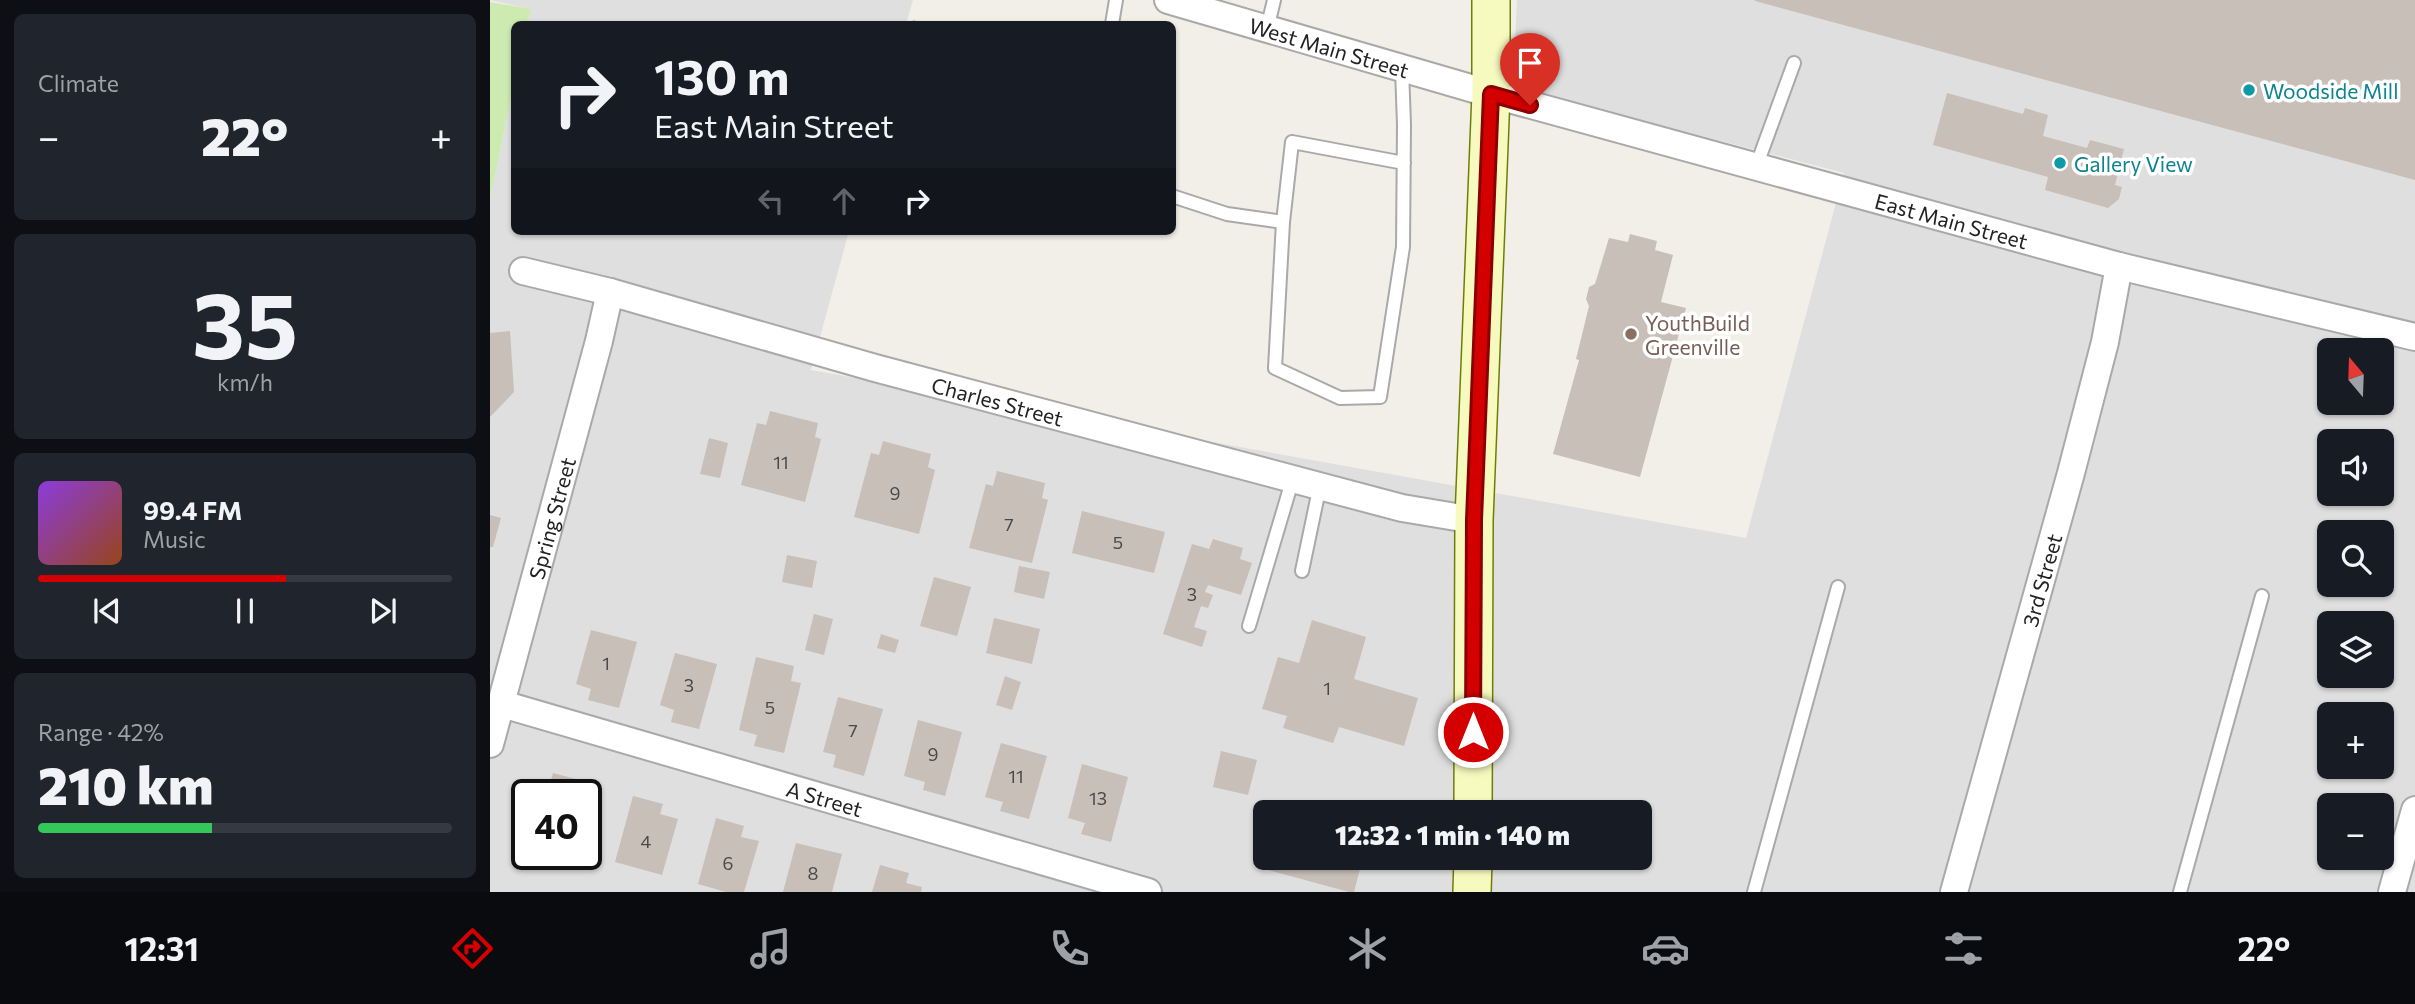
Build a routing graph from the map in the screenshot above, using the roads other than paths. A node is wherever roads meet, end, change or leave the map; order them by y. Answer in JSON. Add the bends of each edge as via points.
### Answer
{"nodes":[{"id":1,"x":1116,"y":0,"type":"edge"},
{"id":2,"x":1168,"y":0,"type":"edge"},
{"id":3,"x":1274,"y":0,"type":"edge"},
{"id":4,"x":1490,"y":0,"type":"edge"},
{"id":5,"x":1112,"y":21,"type":"edge"},
{"id":6,"x":1267,"y":30,"type":"junction"},
{"id":7,"x":1794,"y":63,"type":"dead end"},
{"id":8,"x":1402,"y":69,"type":"junction"},
{"id":9,"x":1491,"y":94,"type":"junction"},
{"id":10,"x":1404,"y":163,"type":"junction"},
{"id":11,"x":1756,"y":167,"type":"junction"},
{"id":12,"x":1176,"y":197,"type":"edge"},
{"id":13,"x":1283,"y":222,"type":"junction"},
{"id":14,"x":2119,"y":266,"type":"junction"},
{"id":15,"x":523,"y":271,"type":"dead end"},
{"id":16,"x":610,"y":292,"type":"junction"},
{"id":17,"x":2415,"y":337,"type":"edge"},
{"id":18,"x":1293,"y":478,"type":"junction"},
{"id":19,"x":1320,"y":485,"type":"junction"},
{"id":20,"x":1474,"y":520,"type":"junction"},
{"id":21,"x":1302,"y":571,"type":"dead end"},
{"id":22,"x":1838,"y":587,"type":"dead end"},
{"id":23,"x":2262,"y":596,"type":"dead end"},
{"id":24,"x":1249,"y":626,"type":"dead end"},
{"id":25,"x":502,"y":704,"type":"junction"},
{"id":26,"x":490,"y":744,"type":"edge"},
{"id":27,"x":1473,"y":800,"type":"edge"},
{"id":28,"x":2415,"y":810,"type":"edge"},
{"id":29,"x":1472,"y":870,"type":"edge"},
{"id":30,"x":1145,"y":892,"type":"edge"},
{"id":31,"x":1472,"y":892,"type":"edge"},
{"id":32,"x":1754,"y":892,"type":"edge"},
{"id":33,"x":1954,"y":892,"type":"edge"},
{"id":34,"x":2180,"y":892,"type":"edge"},
{"id":35,"x":2392,"y":892,"type":"edge"}],
"edges":[{"from":1,"to":5,"type":"lane"},
{"from":2,"to":6,"type":"street","name":"West Main Street"},
{"from":3,"to":6,"type":"lane"},
{"from":4,"to":9,"type":"street"},
{"from":6,"to":8,"type":"street","name":"West Main Street"},
{"from":7,"to":11,"type":"lane"},
{"from":8,"to":9,"type":"street","name":"West Main Street"},
{"from":8,"to":10,"type":"lane"},
{"from":9,"to":11,"type":"street","name":"East Main Street"},
{"from":9,"to":20,"type":"street"},
{"from":10,"to":13,"type":"lane","via":[[1292,142]]},
{"from":10,"to":13,"type":"lane","via":[[1403,247],[1380,397],[1340,398],[1275,368]]},
{"from":11,"to":14,"type":"street","name":"East Main Street"},
{"from":12,"to":13,"type":"lane","via":[[1227,214]]},
{"from":14,"to":17,"type":"street","name":"East Main Street"},
{"from":14,"to":33,"type":"street","name":"3rd Street","via":[[2105,342],[2071,473]]},
{"from":15,"to":16,"type":"street","name":"Charles Street"},
{"from":16,"to":18,"type":"street","name":"Charles Street","via":[[875,368]]},
{"from":16,"to":25,"type":"street","name":"Spring Street"},
{"from":18,"to":19,"type":"street","name":"Charles Street"},
{"from":18,"to":24,"type":"lane"},
{"from":19,"to":20,"type":"street","name":"Charles Street","via":[[1402,508]]},
{"from":19,"to":21,"type":"lane"},
{"from":20,"to":27,"type":"street"},
{"from":22,"to":32,"type":"lane"},
{"from":23,"to":34,"type":"lane"},
{"from":25,"to":26,"type":"street","name":"Spring Street"},
{"from":25,"to":30,"type":"street","name":"A Street"},
{"from":28,"to":35,"type":"street"},
{"from":29,"to":31,"type":"street"}]}
